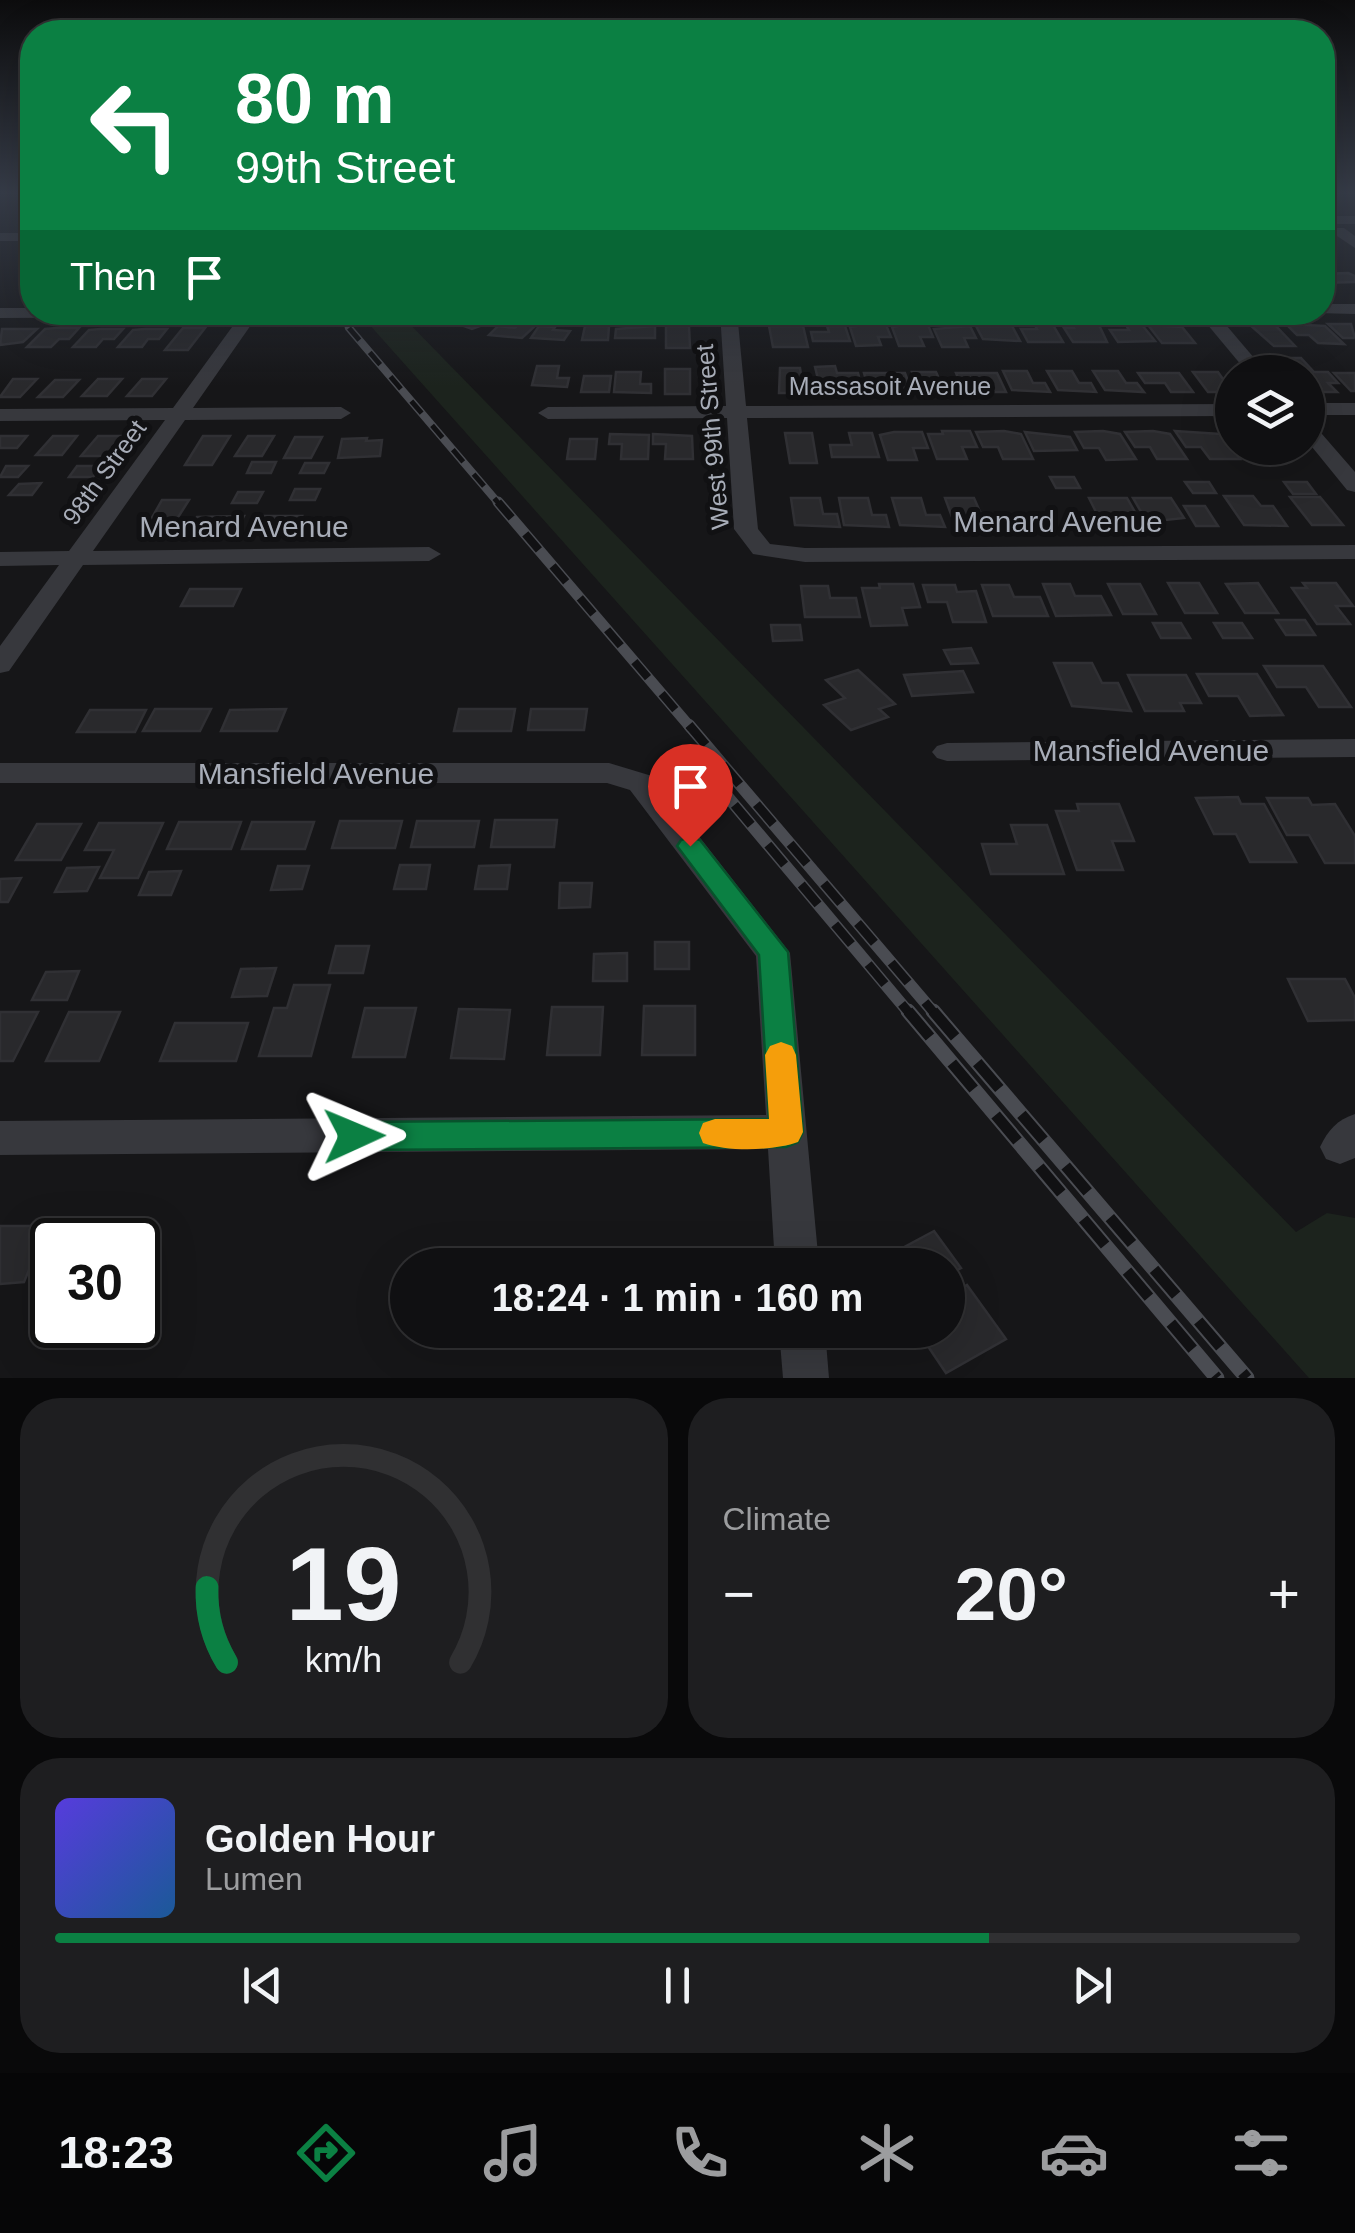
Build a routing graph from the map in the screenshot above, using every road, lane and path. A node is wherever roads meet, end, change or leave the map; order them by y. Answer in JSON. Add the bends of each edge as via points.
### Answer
{"nodes":[{"id":1,"x":243,"y":325,"type":"edge"},
{"id":2,"x":729,"y":325,"type":"edge"},
{"id":3,"x":1216,"y":325,"type":"edge"},
{"id":4,"x":1242,"y":355,"type":"edge"},
{"id":5,"x":1355,"y":409,"type":"edge"},
{"id":6,"x":1215,"y":410,"type":"edge"},
{"id":7,"x":1325,"y":410,"type":"edge"},
{"id":8,"x":737,"y":412,"type":"junction"},
{"id":9,"x":548,"y":413,"type":"dead end"},
{"id":10,"x":180,"y":414,"type":"junction"},
{"id":11,"x":341,"y":414,"type":"dead end"},
{"id":12,"x":0,"y":415,"type":"edge"},
{"id":13,"x":1325,"y":450,"type":"edge"},
{"id":14,"x":1355,"y":485,"type":"edge"},
{"id":15,"x":761,"y":550,"type":"joint"},
{"id":16,"x":1355,"y":552,"type":"edge"},
{"id":17,"x":429,"y":554,"type":"dead end"},
{"id":18,"x":0,"y":559,"type":"edge"},
{"id":19,"x":76,"y":559,"type":"junction"},
{"id":20,"x":0,"y":664,"type":"edge"},
{"id":21,"x":1355,"y":748,"type":"edge"},
{"id":22,"x":947,"y":752,"type":"dead end"},
{"id":23,"x":0,"y":774,"type":"edge"},
{"id":24,"x":786,"y":1132,"type":"junction"},
{"id":25,"x":0,"y":1138,"type":"edge"},
{"id":26,"x":796,"y":1248,"type":"edge"},
{"id":27,"x":804,"y":1348,"type":"edge"},
{"id":28,"x":806,"y":1378,"type":"edge"}],
"edges":[{"from":1,"to":10,"type":"street","name":"98th Street"},
{"from":2,"to":8,"type":"street","name":"West 99th Street"},
{"from":3,"to":4,"type":"street"},
{"from":5,"to":7,"type":"street"},
{"from":6,"to":8,"type":"street","name":"Massasoit Avenue"},
{"from":8,"to":9,"type":"street","name":"Massasoit Avenue"},
{"from":8,"to":15,"type":"street","name":"West 99th Street","via":[[746,529]]},
{"from":10,"to":11,"type":"street"},
{"from":10,"to":12,"type":"street"},
{"from":10,"to":19,"type":"street","name":"98th Street"},
{"from":13,"to":14,"type":"street"},
{"from":15,"to":16,"type":"street","name":"Menard Avenue"},
{"from":17,"to":19,"type":"street","name":"Menard Avenue"},
{"from":18,"to":19,"type":"street","name":"Menard Avenue"},
{"from":19,"to":20,"type":"street","name":"98th Street"},
{"from":21,"to":22,"type":"street","name":"Mansfield Avenue"},
{"from":23,"to":24,"type":"street","name":"Mansfield Avenue","via":[[631,778],[773,952]]},
{"from":24,"to":25,"type":"street"},
{"from":24,"to":26,"type":"street"},
{"from":27,"to":28,"type":"street"}]}
